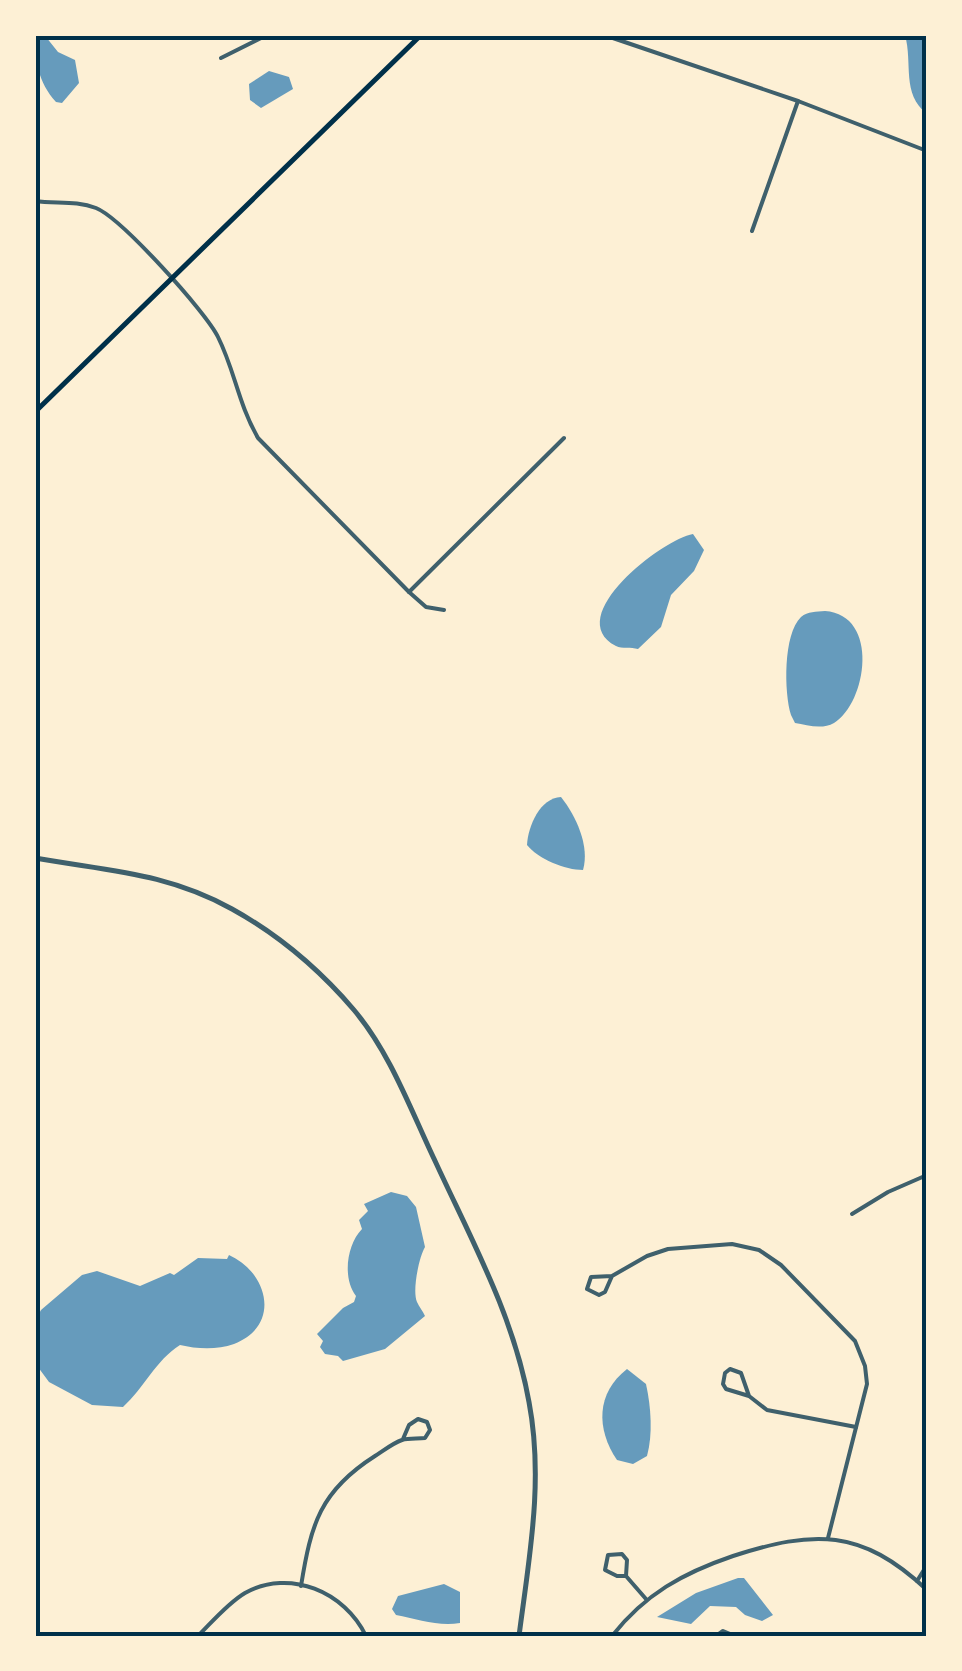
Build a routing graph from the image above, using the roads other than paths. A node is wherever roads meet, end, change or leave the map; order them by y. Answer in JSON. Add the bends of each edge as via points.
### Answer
{"nodes":[{"id":1,"x":267,"y":35,"type":"edge"},
{"id":2,"x":420,"y":35,"type":"edge"},
{"id":3,"x":604,"y":35,"type":"edge"},
{"id":4,"x":221,"y":58,"type":"dead end"},
{"id":5,"x":798,"y":101,"type":"junction"},
{"id":6,"x":927,"y":151,"type":"edge"},
{"id":7,"x":35,"y":201,"type":"edge"},
{"id":8,"x":752,"y":232,"type":"dead end"},
{"id":9,"x":171,"y":280,"type":"junction"},
{"id":10,"x":35,"y":412,"type":"edge"},
{"id":11,"x":564,"y":438,"type":"dead end"},
{"id":12,"x":408,"y":592,"type":"junction"},
{"id":13,"x":444,"y":610,"type":"dead end"},
{"id":14,"x":35,"y":858,"type":"edge"},
{"id":15,"x":927,"y":1175,"type":"edge"},
{"id":16,"x":852,"y":1214,"type":"dead end"},
{"id":17,"x":612,"y":1276,"type":"junction"},
{"id":18,"x":749,"y":1396,"type":"junction"},
{"id":19,"x":856,"y":1427,"type":"junction"},
{"id":20,"x":403,"y":1439,"type":"junction"},
{"id":21,"x":828,"y":1538,"type":"junction"},
{"id":22,"x":927,"y":1566,"type":"edge"},
{"id":23,"x":626,"y":1576,"type":"junction"},
{"id":24,"x":918,"y":1581,"type":"junction"},
{"id":25,"x":301,"y":1586,"type":"junction"},
{"id":26,"x":927,"y":1590,"type":"edge"},
{"id":27,"x":646,"y":1599,"type":"junction"},
{"id":28,"x":198,"y":1636,"type":"edge"},
{"id":29,"x":366,"y":1636,"type":"edge"},
{"id":30,"x":519,"y":1636,"type":"edge"},
{"id":31,"x":612,"y":1636,"type":"edge"},
{"id":32,"x":716,"y":1636,"type":"edge"},
{"id":33,"x":735,"y":1636,"type":"edge"}],
"edges":[{"from":1,"to":4,"type":"street"},
{"from":2,"to":9,"type":"main road"},
{"from":3,"to":5,"type":"street"},
{"from":5,"to":6,"type":"street"},
{"from":5,"to":8,"type":"street"},
{"from":7,"to":9,"type":"street","via":[[76,202],[108,213]]},
{"from":9,"to":10,"type":"main road"},
{"from":9,"to":12,"type":"street","via":[[216,333],[258,438]]},
{"from":11,"to":12,"type":"street"},
{"from":12,"to":13,"type":"street"},
{"from":14,"to":30,"type":"street","via":[[140,873],[230,908],[319,972],[386,1058],[500,1302],[530,1404],[535,1518]]},
{"from":15,"to":16,"type":"street"},
{"from":17,"to":17,"type":"street","via":[[591,1277],[587,1289],[599,1295]]},
{"from":17,"to":19,"type":"street","via":[[668,1249],[732,1244],[766,1254],[860,1349],[867,1384]]},
{"from":18,"to":18,"type":"street","via":[[741,1373],[725,1373],[726,1388]]},
{"from":18,"to":19,"type":"street","via":[[768,1410]]},
{"from":19,"to":21,"type":"street"},
{"from":20,"to":20,"type":"street","via":[[425,1438],[426,1422],[412,1422]]},
{"from":20,"to":25,"type":"street","via":[[350,1473],[328,1498],[308,1542]]},
{"from":21,"to":24,"type":"street","via":[[870,1550]]},
{"from":21,"to":27,"type":"street","via":[[778,1542],[702,1566]]},
{"from":22,"to":24,"type":"street"},
{"from":23,"to":23,"type":"street","via":[[627,1560],[617,1552],[608,1555],[606,1570]]},
{"from":23,"to":27,"type":"street"},
{"from":24,"to":26,"type":"street"},
{"from":25,"to":28,"type":"street","via":[[278,1584],[244,1594]]},
{"from":25,"to":29,"type":"street","via":[[342,1603]]},
{"from":27,"to":31,"type":"street"},
{"from":32,"to":33,"type":"street","via":[[722,1630]]}]}
